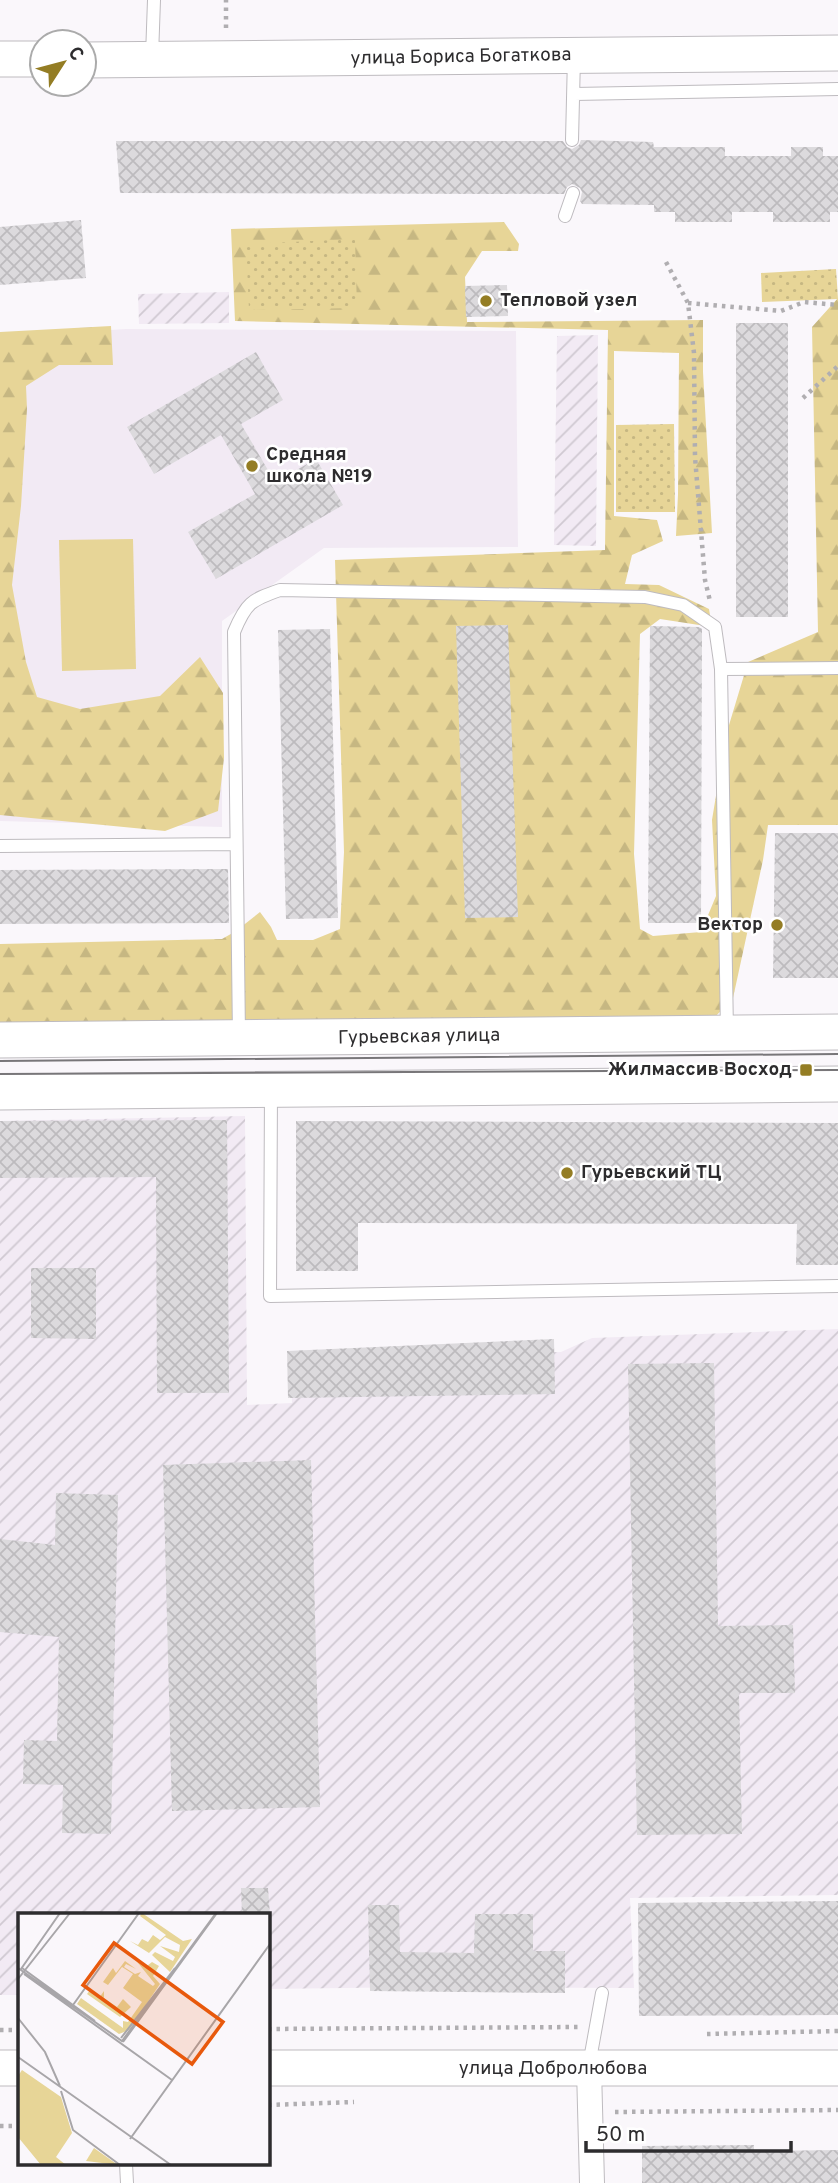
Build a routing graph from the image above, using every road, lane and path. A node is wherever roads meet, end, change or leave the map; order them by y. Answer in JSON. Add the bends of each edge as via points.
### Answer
{"nodes":[{"id":1,"x":154,"y":0,"type":"edge"},
{"id":2,"x":838,"y":52,"type":"edge"},
{"id":3,"x":574,"y":55,"type":"junction"},
{"id":4,"x":0,"y":59,"type":"edge"},
{"id":5,"x":28,"y":60,"type":"edge"},
{"id":6,"x":98,"y":60,"type":"edge"},
{"id":7,"x":152,"y":60,"type":"junction"},
{"id":8,"x":838,"y":89,"type":"edge"},
{"id":9,"x":574,"y":94,"type":"junction"},
{"id":10,"x":572,"y":140,"type":"dead end"},
{"id":11,"x":573,"y":193,"type":"dead end"},
{"id":12,"x":565,"y":216,"type":"dead end"},
{"id":13,"x":666,"y":262,"type":"dead end"},
{"id":14,"x":688,"y":303,"type":"junction"},
{"id":15,"x":838,"y":305,"type":"edge"},
{"id":16,"x":838,"y":366,"type":"edge"},
{"id":17,"x":803,"y":398,"type":"dead end"},
{"id":18,"x":715,"y":627,"type":"junction"},
{"id":19,"x":838,"y":668,"type":"edge"},
{"id":20,"x":721,"y":669,"type":"junction"},
{"id":21,"x":236,"y":844,"type":"junction"},
{"id":22,"x":0,"y":846,"type":"edge"},
{"id":23,"x":727,"y":1032,"type":"junction"},
{"id":24,"x":838,"y":1032,"type":"edge"},
{"id":25,"x":239,"y":1039,"type":"junction"},
{"id":26,"x":0,"y":1040,"type":"edge"},
{"id":27,"x":838,"y":1084,"type":"edge"},
{"id":28,"x":271,"y":1089,"type":"junction"},
{"id":29,"x":0,"y":1092,"type":"edge"},
{"id":30,"x":838,"y":1286,"type":"edge"},
{"id":31,"x":602,"y":1993,"type":"dead end"},
{"id":32,"x":596,"y":2027,"type":"junction"},
{"id":33,"x":270,"y":2029,"type":"edge"},
{"id":34,"x":0,"y":2030,"type":"edge"},
{"id":35,"x":18,"y":2030,"type":"edge"},
{"id":36,"x":838,"y":2031,"type":"edge"},
{"id":37,"x":706,"y":2034,"type":"dead end"},
{"id":38,"x":0,"y":2068,"type":"edge"},
{"id":39,"x":18,"y":2068,"type":"edge"},
{"id":40,"x":270,"y":2068,"type":"edge"},
{"id":41,"x":838,"y":2068,"type":"edge"},
{"id":42,"x":589,"y":2069,"type":"junction"},
{"id":43,"x":362,"y":2101,"type":"dead end"},
{"id":44,"x":270,"y":2105,"type":"edge"},
{"id":45,"x":838,"y":2110,"type":"edge"},
{"id":46,"x":590,"y":2112,"type":"junction"},
{"id":47,"x":0,"y":2126,"type":"edge"},
{"id":48,"x":18,"y":2126,"type":"edge"},
{"id":49,"x":592,"y":2183,"type":"edge"}],
"edges":[{"from":1,"to":7,"type":"lane"},
{"from":2,"to":3,"type":"street","name":"улица Бориса Богаткова"},
{"from":3,"to":7,"type":"street","name":"улица Бориса Богаткова"},
{"from":3,"to":9,"type":"lane"},
{"from":4,"to":5,"type":"street"},
{"from":6,"to":7,"type":"street","name":"улица Бориса Богаткова"},
{"from":8,"to":9,"type":"lane"},
{"from":9,"to":10,"type":"lane"},
{"from":11,"to":12,"type":"lane"},
{"from":13,"to":14,"type":"path"},
{"from":14,"to":15,"type":"path","via":[[781,311],[804,302]]},
{"from":14,"to":18,"type":"path","via":[[705,580]]},
{"from":16,"to":17,"type":"path"},
{"from":18,"to":20,"type":"lane"},
{"from":18,"to":21,"type":"lane","via":[[683,605],[645,597],[280,590],[253,599],[234,632]]},
{"from":19,"to":20,"type":"lane"},
{"from":20,"to":23,"type":"lane"},
{"from":21,"to":22,"type":"lane"},
{"from":21,"to":25,"type":"lane"},
{"from":23,"to":24,"type":"street","name":"Гурьевская улица"},
{"from":23,"to":25,"type":"street","name":"Гурьевская улица"},
{"from":25,"to":26,"type":"street","name":"Гурьевская улица"},
{"from":27,"to":28,"type":"street"},
{"from":28,"to":29,"type":"street"},
{"from":28,"to":30,"type":"lane","via":[[270,1296]]},
{"from":31,"to":32,"type":"lane"},
{"from":32,"to":33,"type":"path"},
{"from":32,"to":42,"type":"lane"},
{"from":34,"to":35,"type":"path"},
{"from":36,"to":37,"type":"path"},
{"from":38,"to":39,"type":"street"},
{"from":40,"to":42,"type":"street","name":"улица Добролюбова"},
{"from":41,"to":42,"type":"street","name":"улица Добролюбова"},
{"from":42,"to":46,"type":"street"},
{"from":43,"to":44,"type":"path"},
{"from":45,"to":46,"type":"path"},
{"from":46,"to":49,"type":"street"},
{"from":47,"to":48,"type":"path"}]}
